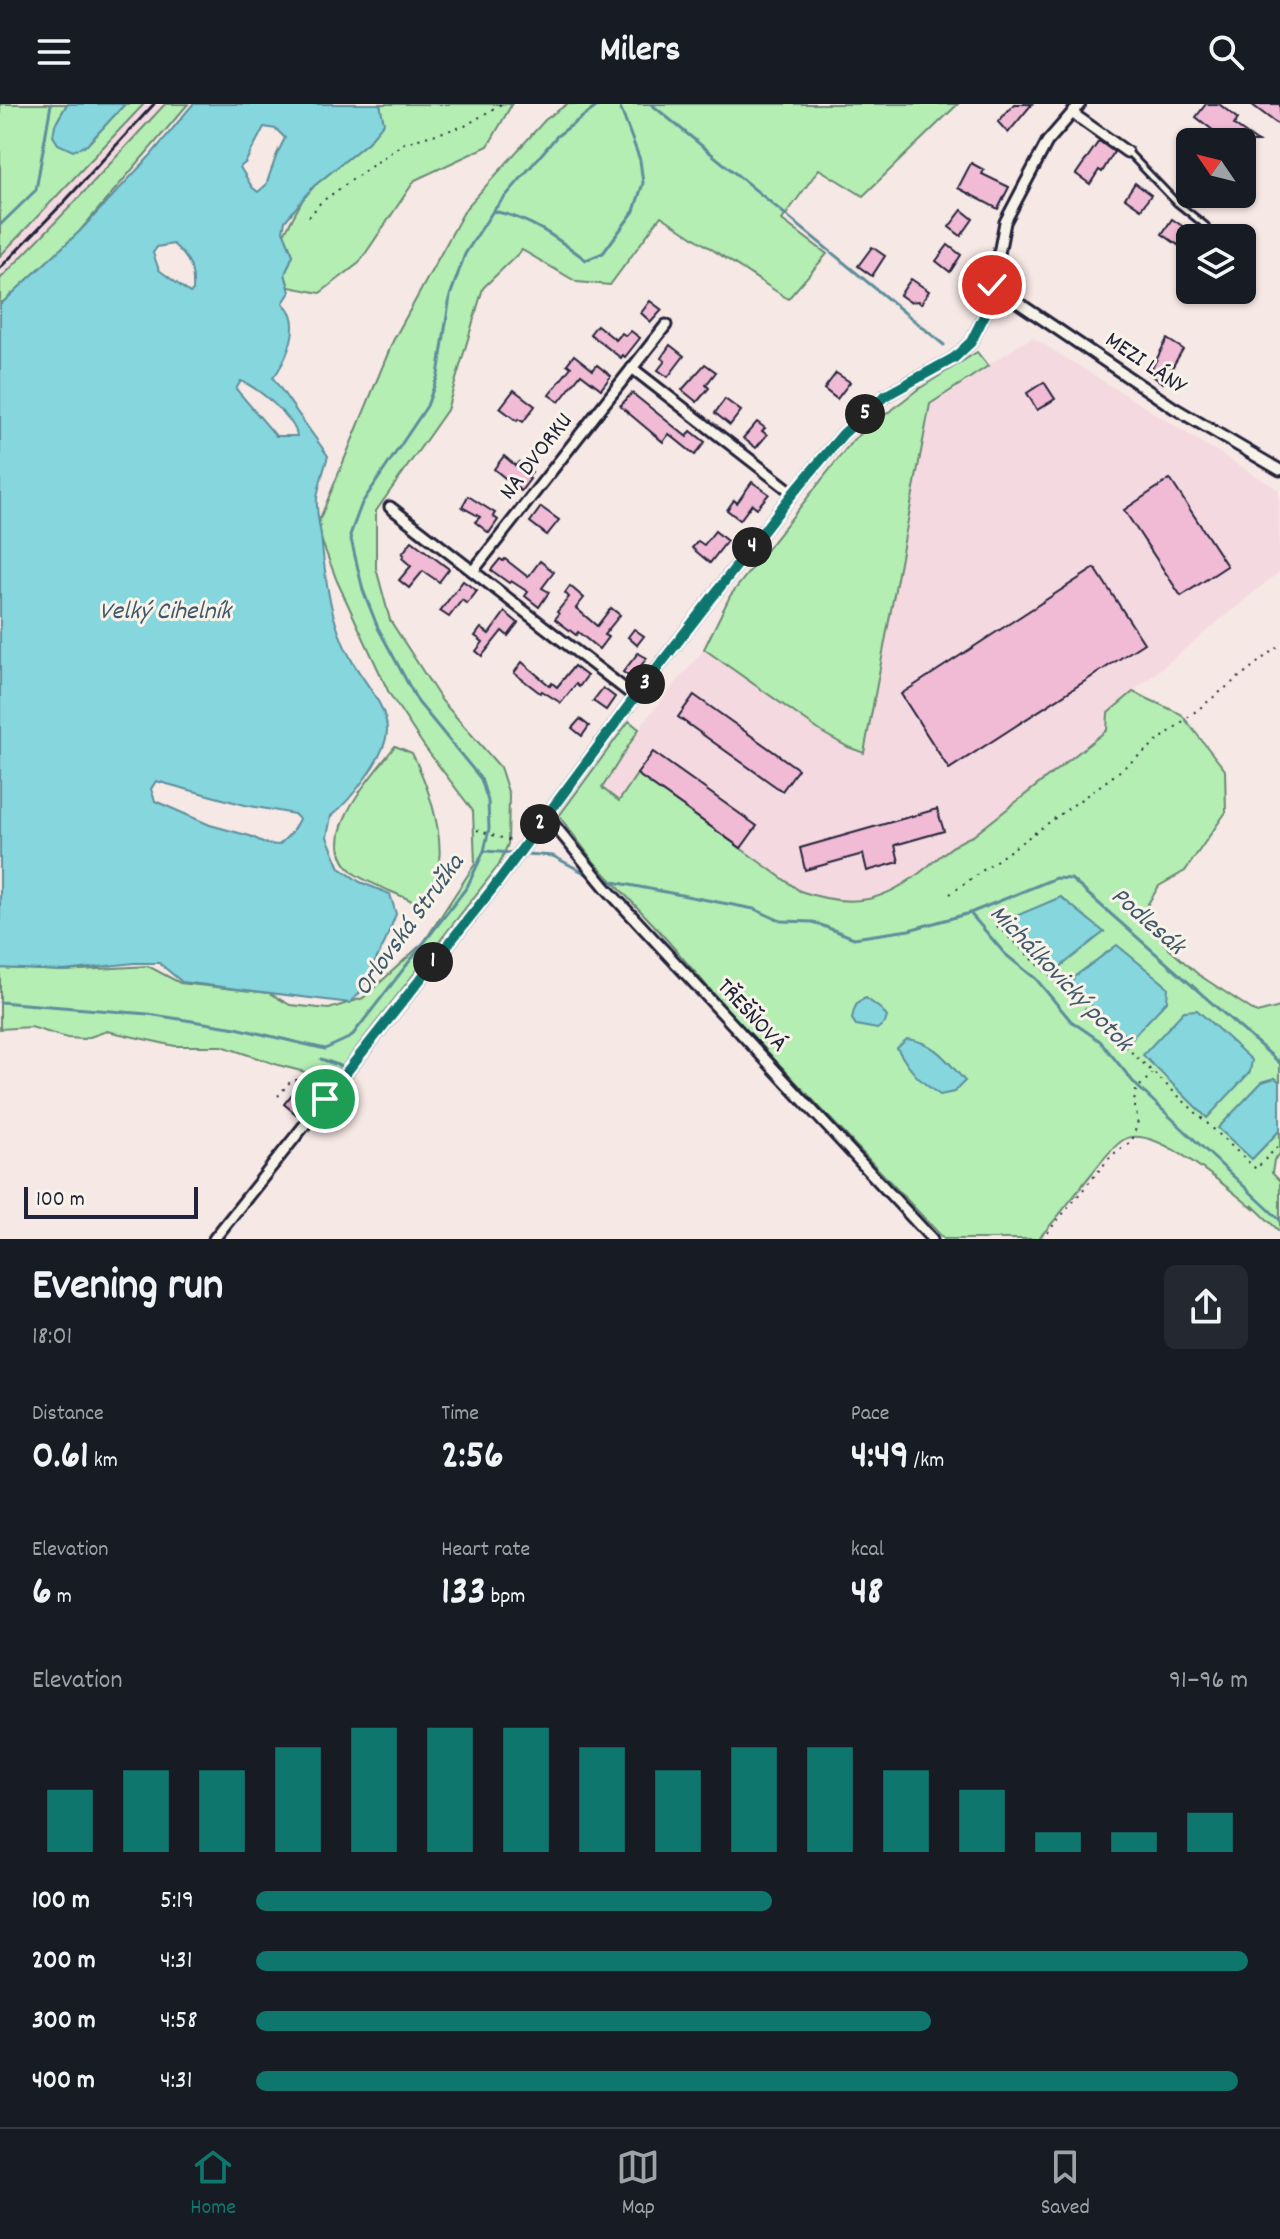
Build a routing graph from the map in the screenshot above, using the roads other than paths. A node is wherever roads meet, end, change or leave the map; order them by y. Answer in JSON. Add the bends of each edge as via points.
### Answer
{"nodes":[{"id":1,"x":1080,"y":104,"type":"edge"},
{"id":2,"x":1072,"y":113,"type":"junction"},
{"id":3,"x":1127,"y":152,"type":"joint"},
{"id":4,"x":1203,"y":224,"type":"edge"},
{"id":5,"x":992,"y":285,"type":"junction"},
{"id":6,"x":666,"y":325,"type":"dead end"},
{"id":7,"x":632,"y":368,"type":"junction"},
{"id":8,"x":1280,"y":470,"type":"edge"},
{"id":9,"x":793,"y":493,"type":"junction"},
{"id":10,"x":390,"y":507,"type":"dead end"},
{"id":11,"x":473,"y":571,"type":"junction"},
{"id":12,"x":635,"y":697,"type":"junction"},
{"id":13,"x":546,"y":815,"type":"junction"},
{"id":14,"x":214,"y":1239,"type":"edge"},
{"id":15,"x":932,"y":1239,"type":"edge"}],
"edges":[{"from":1,"to":2,"type":"street"},
{"from":2,"to":3,"type":"street"},
{"from":2,"to":5,"type":"street","via":[[1047,142],[1005,222]]},
{"from":3,"to":4,"type":"lane"},
{"from":5,"to":8,"type":"street","name":"MEZI LÁNY","via":[[1174,408]]},
{"from":5,"to":9,"type":"street","via":[[989,306],[971,342],[954,358],[885,396],[843,434]]},
{"from":6,"to":7,"type":"street","name":"NA DVORKU"},
{"from":7,"to":9,"type":"street"},
{"from":7,"to":11,"type":"street","name":"NA DVORKU"},
{"from":9,"to":12,"type":"street"},
{"from":10,"to":11,"type":"street"},
{"from":11,"to":12,"type":"street"},
{"from":12,"to":13,"type":"street"},
{"from":13,"to":14,"type":"street"},
{"from":13,"to":15,"type":"street","name":"TŘEŠŇOVÁ","via":[[606,888]]}]}
